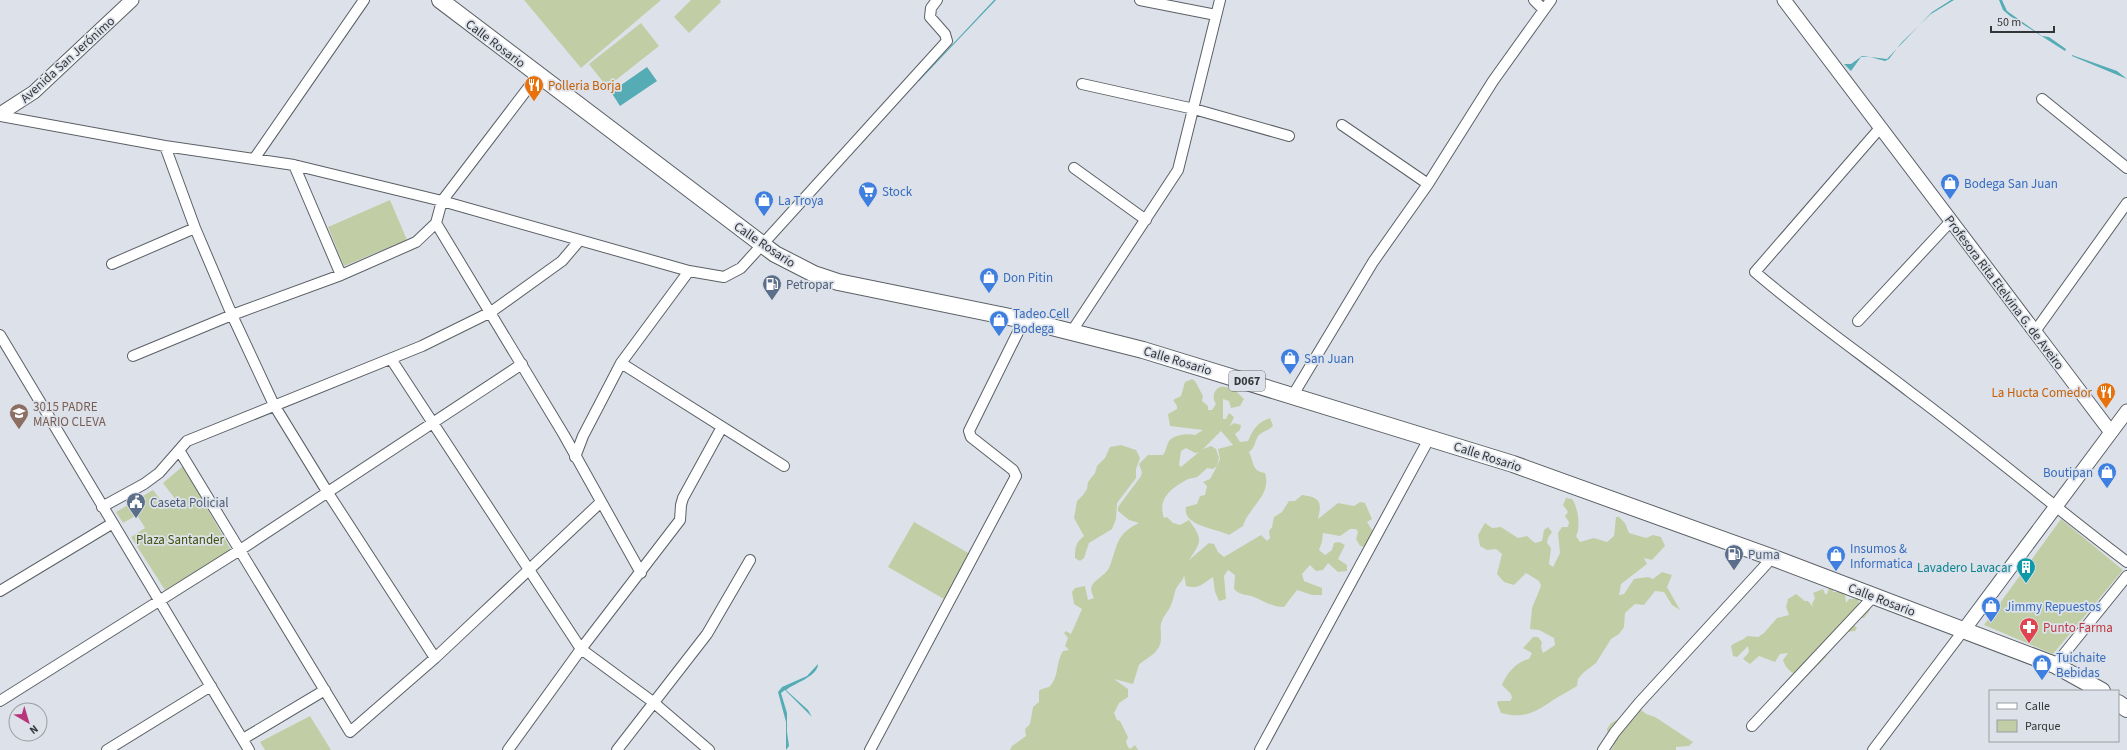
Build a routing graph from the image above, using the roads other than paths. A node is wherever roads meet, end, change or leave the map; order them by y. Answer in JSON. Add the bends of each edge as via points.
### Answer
{"nodes":[{"id":1,"x":132,"y":0,"type":"edge"},
{"id":2,"x":364,"y":0,"type":"edge"},
{"id":3,"x":440,"y":0,"type":"edge"},
{"id":4,"x":937,"y":0,"type":"edge"},
{"id":5,"x":1140,"y":0,"type":"edge"},
{"id":6,"x":1220,"y":0,"type":"edge"},
{"id":7,"x":1534,"y":0,"type":"edge"},
{"id":8,"x":1551,"y":0,"type":"edge"},
{"id":9,"x":1784,"y":0,"type":"edge"},
{"id":10,"x":1543,"y":9,"type":"junction"},
{"id":11,"x":1216,"y":15,"type":"junction"},
{"id":12,"x":538,"y":74,"type":"junction"},
{"id":13,"x":1082,"y":84,"type":"dead end"},
{"id":14,"x":2042,"y":99,"type":"dead end"},
{"id":15,"x":1194,"y":109,"type":"junction"},
{"id":16,"x":0,"y":115,"type":"edge"},
{"id":17,"x":1342,"y":125,"type":"dead end"},
{"id":18,"x":1880,"y":128,"type":"junction"},
{"id":19,"x":1289,"y":136,"type":"dead end"},
{"id":20,"x":165,"y":146,"type":"junction"},
{"id":21,"x":254,"y":159,"type":"junction"},
{"id":22,"x":294,"y":165,"type":"junction"},
{"id":23,"x":1074,"y":168,"type":"dead end"},
{"id":24,"x":2127,"y":168,"type":"edge"},
{"id":25,"x":1428,"y":184,"type":"junction"},
{"id":26,"x":442,"y":201,"type":"junction"},
{"id":27,"x":2127,"y":203,"type":"edge"},
{"id":28,"x":1146,"y":220,"type":"junction"},
{"id":29,"x":1951,"y":221,"type":"junction"},
{"id":30,"x":436,"y":223,"type":"junction"},
{"id":31,"x":195,"y":228,"type":"junction"},
{"id":32,"x":579,"y":241,"type":"junction"},
{"id":33,"x":763,"y":244,"type":"junction"},
{"id":34,"x":112,"y":264,"type":"dead end"},
{"id":35,"x":689,"y":271,"type":"junction"},
{"id":36,"x":341,"y":274,"type":"junction"},
{"id":37,"x":492,"y":312,"type":"junction"},
{"id":38,"x":232,"y":315,"type":"junction"},
{"id":39,"x":1024,"y":320,"type":"junction"},
{"id":40,"x":1858,"y":321,"type":"dead end"},
{"id":41,"x":2036,"y":330,"type":"junction"},
{"id":42,"x":1072,"y":331,"type":"junction"},
{"id":43,"x":0,"y":335,"type":"edge"},
{"id":44,"x":133,"y":356,"type":"dead end"},
{"id":45,"x":391,"y":358,"type":"junction"},
{"id":46,"x":621,"y":363,"type":"junction"},
{"id":47,"x":522,"y":364,"type":"junction"},
{"id":48,"x":1293,"y":394,"type":"junction"},
{"id":49,"x":274,"y":405,"type":"junction"},
{"id":50,"x":2127,"y":411,"type":"edge"},
{"id":51,"x":434,"y":424,"type":"junction"},
{"id":52,"x":722,"y":427,"type":"junction"},
{"id":53,"x":2110,"y":431,"type":"junction"},
{"id":54,"x":583,"y":436,"type":"junction"},
{"id":55,"x":1430,"y":437,"type":"junction"},
{"id":56,"x":566,"y":438,"type":"junction"},
{"id":57,"x":179,"y":450,"type":"junction"},
{"id":58,"x":575,"y":457,"type":"junction"},
{"id":59,"x":784,"y":466,"type":"dead end"},
{"id":60,"x":328,"y":493,"type":"junction"},
{"id":61,"x":600,"y":502,"type":"junction"},
{"id":62,"x":102,"y":507,"type":"junction"},
{"id":63,"x":2055,"y":508,"type":"junction"},
{"id":64,"x":112,"y":523,"type":"junction"},
{"id":65,"x":240,"y":550,"type":"junction"},
{"id":66,"x":1772,"y":558,"type":"junction"},
{"id":67,"x":750,"y":560,"type":"dead end"},
{"id":68,"x":2127,"y":562,"type":"edge"},
{"id":69,"x":528,"y":570,"type":"junction"},
{"id":70,"x":640,"y":573,"type":"junction"},
{"id":71,"x":2127,"y":576,"type":"edge"},
{"id":72,"x":0,"y":591,"type":"edge"},
{"id":73,"x":1874,"y":596,"type":"junction"},
{"id":74,"x":159,"y":601,"type":"junction"},
{"id":75,"x":1963,"y":631,"type":"junction"},
{"id":76,"x":581,"y":649,"type":"junction"},
{"id":77,"x":435,"y":658,"type":"junction"},
{"id":78,"x":2055,"y":665,"type":"junction"},
{"id":79,"x":211,"y":686,"type":"junction"},
{"id":80,"x":325,"y":690,"type":"junction"},
{"id":81,"x":2100,"y":690,"type":"edge"},
{"id":82,"x":0,"y":701,"type":"edge"},
{"id":83,"x":654,"y":702,"type":"junction"},
{"id":84,"x":1752,"y":726,"type":"dead end"},
{"id":85,"x":243,"y":739,"type":"junction"},
{"id":86,"x":107,"y":750,"type":"edge"},
{"id":87,"x":249,"y":750,"type":"edge"},
{"id":88,"x":508,"y":750,"type":"edge"},
{"id":89,"x":617,"y":750,"type":"edge"},
{"id":90,"x":709,"y":750,"type":"edge"},
{"id":91,"x":870,"y":750,"type":"edge"},
{"id":92,"x":1260,"y":750,"type":"edge"},
{"id":93,"x":1604,"y":750,"type":"edge"},
{"id":94,"x":1873,"y":750,"type":"edge"}],
"edges":[{"from":1,"to":16,"type":"street","name":"Avenida San Jerónimo","via":[[34,92]]},
{"from":2,"to":21,"type":"street"},
{"from":3,"to":12,"type":"main road","name":"Calle Rosario","number":"D067"},
{"from":4,"to":33,"type":"street","via":[[931,8],[930,17],[945,34],[947,41]]},
{"from":5,"to":11,"type":"street"},
{"from":6,"to":11,"type":"street"},
{"from":7,"to":10,"type":"street"},
{"from":8,"to":10,"type":"street"},
{"from":9,"to":18,"type":"street","name":"Profesora Rita Etelvina G. de Aveiro"},
{"from":10,"to":25,"type":"street"},
{"from":11,"to":15,"type":"street"},
{"from":12,"to":26,"type":"street"},
{"from":12,"to":33,"type":"main road","name":"Calle Rosario","number":"D067"},
{"from":13,"to":15,"type":"street"},
{"from":14,"to":24,"type":"street"},
{"from":15,"to":19,"type":"street"},
{"from":15,"to":28,"type":"street","via":[[1178,170]]},
{"from":16,"to":20,"type":"street"},
{"from":17,"to":25,"type":"street"},
{"from":18,"to":29,"type":"street","name":"Profesora Rita Etelvina G. de Aveiro"},
{"from":18,"to":63,"type":"street","via":[[1755,272],[1822,327],[1911,392]]},
{"from":20,"to":21,"type":"street"},
{"from":20,"to":31,"type":"street"},
{"from":21,"to":22,"type":"street"},
{"from":22,"to":26,"type":"street"},
{"from":22,"to":36,"type":"street"},
{"from":23,"to":28,"type":"street"},
{"from":25,"to":48,"type":"street","via":[[1351,296]]},
{"from":26,"to":30,"type":"street"},
{"from":26,"to":32,"type":"street"},
{"from":27,"to":41,"type":"street"},
{"from":28,"to":42,"type":"street"},
{"from":29,"to":40,"type":"street"},
{"from":29,"to":41,"type":"street","name":"Profesora Rita Etelvina G. de Aveiro"},
{"from":30,"to":36,"type":"street","via":[[416,242]]},
{"from":30,"to":37,"type":"street"},
{"from":31,"to":34,"type":"street"},
{"from":31,"to":38,"type":"street"},
{"from":32,"to":35,"type":"street"},
{"from":32,"to":37,"type":"street","via":[[562,261]]},
{"from":33,"to":35,"type":"street","via":[[733,274],[724,276]]},
{"from":33,"to":39,"type":"main road","name":"Calle Rosario","number":"D067","via":[[775,254],[814,274],[838,282]]},
{"from":35,"to":46,"type":"street"},
{"from":36,"to":38,"type":"street"},
{"from":37,"to":45,"type":"street"},
{"from":37,"to":47,"type":"street"},
{"from":38,"to":44,"type":"street"},
{"from":38,"to":49,"type":"street"},
{"from":39,"to":42,"type":"main road","name":"Calle Rosario","number":"D067"},
{"from":39,"to":91,"type":"street","via":[[969,431],[971,437],[1013,470],[1016,476]]},
{"from":41,"to":53,"type":"street","name":"Profesora Rita Etelvina G. de Aveiro"},
{"from":42,"to":48,"type":"main road","name":"Calle Rosario","number":"D067"},
{"from":43,"to":62,"type":"street"},
{"from":45,"to":49,"type":"street"},
{"from":45,"to":51,"type":"street"},
{"from":46,"to":52,"type":"street"},
{"from":46,"to":54,"type":"street"},
{"from":47,"to":51,"type":"street"},
{"from":47,"to":56,"type":"street"},
{"from":48,"to":55,"type":"main road","name":"Calle Rosario","number":"D067"},
{"from":49,"to":57,"type":"street","via":[[193,438]]},
{"from":49,"to":60,"type":"street"},
{"from":50,"to":53,"type":"street"},
{"from":51,"to":60,"type":"street"},
{"from":51,"to":69,"type":"street"},
{"from":52,"to":59,"type":"street"},
{"from":52,"to":70,"type":"street","via":[[684,498],[680,520]]},
{"from":53,"to":63,"type":"street"},
{"from":54,"to":56,"type":"street","via":[[578,440]]},
{"from":54,"to":58,"type":"street"},
{"from":55,"to":66,"type":"main road","name":"Calle Rosario","number":"D067","via":[[1520,466]]},
{"from":55,"to":92,"type":"street"},
{"from":56,"to":58,"type":"street"},
{"from":57,"to":62,"type":"street","via":[[159,473]]},
{"from":57,"to":65,"type":"street"},
{"from":58,"to":61,"type":"street"},
{"from":60,"to":65,"type":"street"},
{"from":60,"to":77,"type":"street"},
{"from":61,"to":69,"type":"street"},
{"from":61,"to":70,"type":"street"},
{"from":62,"to":64,"type":"street"},
{"from":63,"to":68,"type":"street"},
{"from":63,"to":75,"type":"street"},
{"from":64,"to":72,"type":"street"},
{"from":64,"to":74,"type":"street"},
{"from":65,"to":74,"type":"street"},
{"from":65,"to":80,"type":"street"},
{"from":66,"to":73,"type":"main road","name":"Calle Rosario","number":"D067"},
{"from":66,"to":93,"type":"street","via":[[1630,712]]},
{"from":67,"to":83,"type":"street","via":[[707,634]]},
{"from":69,"to":76,"type":"street"},
{"from":69,"to":77,"type":"street"},
{"from":70,"to":76,"type":"street"},
{"from":71,"to":78,"type":"street"},
{"from":73,"to":75,"type":"main road","name":"Calle Rosario","number":"D067"},
{"from":73,"to":84,"type":"street"},
{"from":74,"to":79,"type":"street"},
{"from":74,"to":82,"type":"street"},
{"from":75,"to":78,"type":"main road","name":"Calle Rosario","number":"D067"},
{"from":75,"to":94,"type":"street"},
{"from":76,"to":83,"type":"street"},
{"from":76,"to":88,"type":"street"},
{"from":77,"to":80,"type":"street","via":[[350,732]]},
{"from":78,"to":81,"type":"main road","name":"Calle Rosario","number":"D067"},
{"from":79,"to":85,"type":"street"},
{"from":79,"to":86,"type":"street"},
{"from":80,"to":85,"type":"street"},
{"from":83,"to":89,"type":"street"},
{"from":83,"to":90,"type":"street"},
{"from":85,"to":87,"type":"street"}]}
